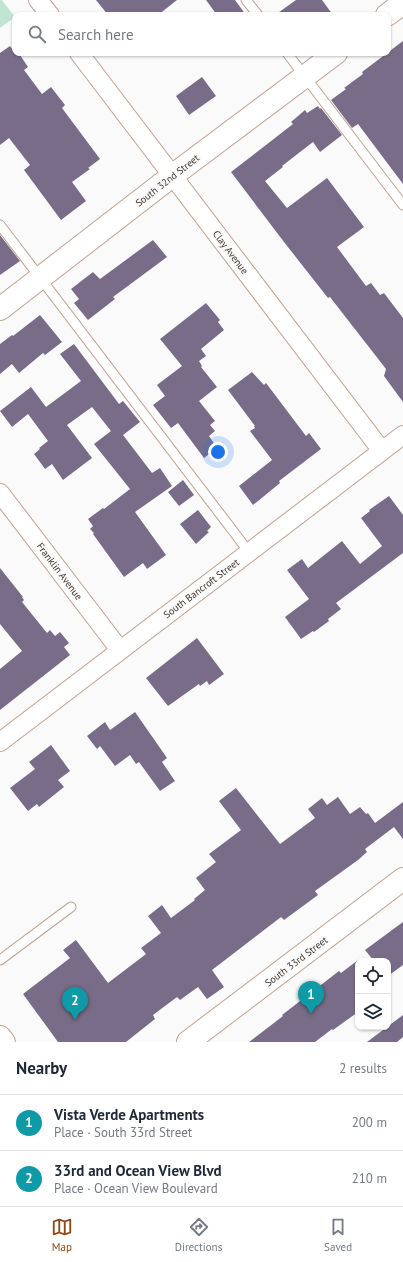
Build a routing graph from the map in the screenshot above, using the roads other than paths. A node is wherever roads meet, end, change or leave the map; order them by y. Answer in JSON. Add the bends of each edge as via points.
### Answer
{"nodes":[{"id":1,"x":38,"y":0,"type":"edge"},
{"id":2,"x":246,"y":0,"type":"edge"},
{"id":3,"x":403,"y":3,"type":"edge"},
{"id":4,"x":48,"y":12,"type":"edge"},
{"id":5,"x":256,"y":12,"type":"edge"},
{"id":6,"x":391,"y":12,"type":"edge"},
{"id":7,"x":81,"y":56,"type":"edge"},
{"id":8,"x":289,"y":56,"type":"edge"},
{"id":9,"x":332,"y":56,"type":"edge"},
{"id":10,"x":305,"y":76,"type":"junction"},
{"id":11,"x":172,"y":176,"type":"junction"},
{"id":12,"x":403,"y":205,"type":"edge"},
{"id":13,"x":0,"y":225,"type":"edge"},
{"id":14,"x":40,"y":278,"type":"junction"},
{"id":15,"x":0,"y":309,"type":"edge"},
{"id":16,"x":403,"y":434,"type":"edge"},
{"id":17,"x":382,"y":451,"type":"junction"},
{"id":18,"x":0,"y":493,"type":"edge"},
{"id":19,"x":249,"y":552,"type":"junction"},
{"id":20,"x":120,"y":650,"type":"junction"},
{"id":21,"x":0,"y":742,"type":"edge"},
{"id":22,"x":403,"y":879,"type":"edge"},
{"id":23,"x":71,"y":907,"type":"dead end"},
{"id":24,"x":0,"y":960,"type":"edge"},
{"id":25,"x":0,"y":1037,"type":"edge"},
{"id":26,"x":4,"y":1042,"type":"edge"},
{"id":27,"x":188,"y":1042,"type":"edge"}],
"edges":[{"from":1,"to":4,"type":"street"},
{"from":2,"to":5,"type":"lane"},
{"from":3,"to":6,"type":"main road"},
{"from":7,"to":11,"type":"street","name":"Clay Avenue"},
{"from":8,"to":10,"type":"lane"},
{"from":9,"to":10,"type":"main road","name":"South 32nd Street"},
{"from":10,"to":11,"type":"main road","name":"South 32nd Street"},
{"from":10,"to":12,"type":"lane"},
{"from":11,"to":14,"type":"main road","name":"South 32nd Street"},
{"from":11,"to":17,"type":"street","name":"Clay Avenue"},
{"from":13,"to":14,"type":"lane"},
{"from":14,"to":15,"type":"main road","name":"South 32nd Street"},
{"from":14,"to":19,"type":"lane"},
{"from":16,"to":17,"type":"street","name":"South Bancroft Street"},
{"from":17,"to":19,"type":"street","name":"South Bancroft Street"},
{"from":18,"to":20,"type":"street","name":"Franklin Avenue"},
{"from":19,"to":20,"type":"street","name":"South Bancroft Street"},
{"from":20,"to":21,"type":"street","name":"South Bancroft Street"},
{"from":22,"to":27,"type":"main road","name":"South 33rd Street"},
{"from":23,"to":24,"type":"lane"},
{"from":25,"to":26,"type":"main road"}]}
